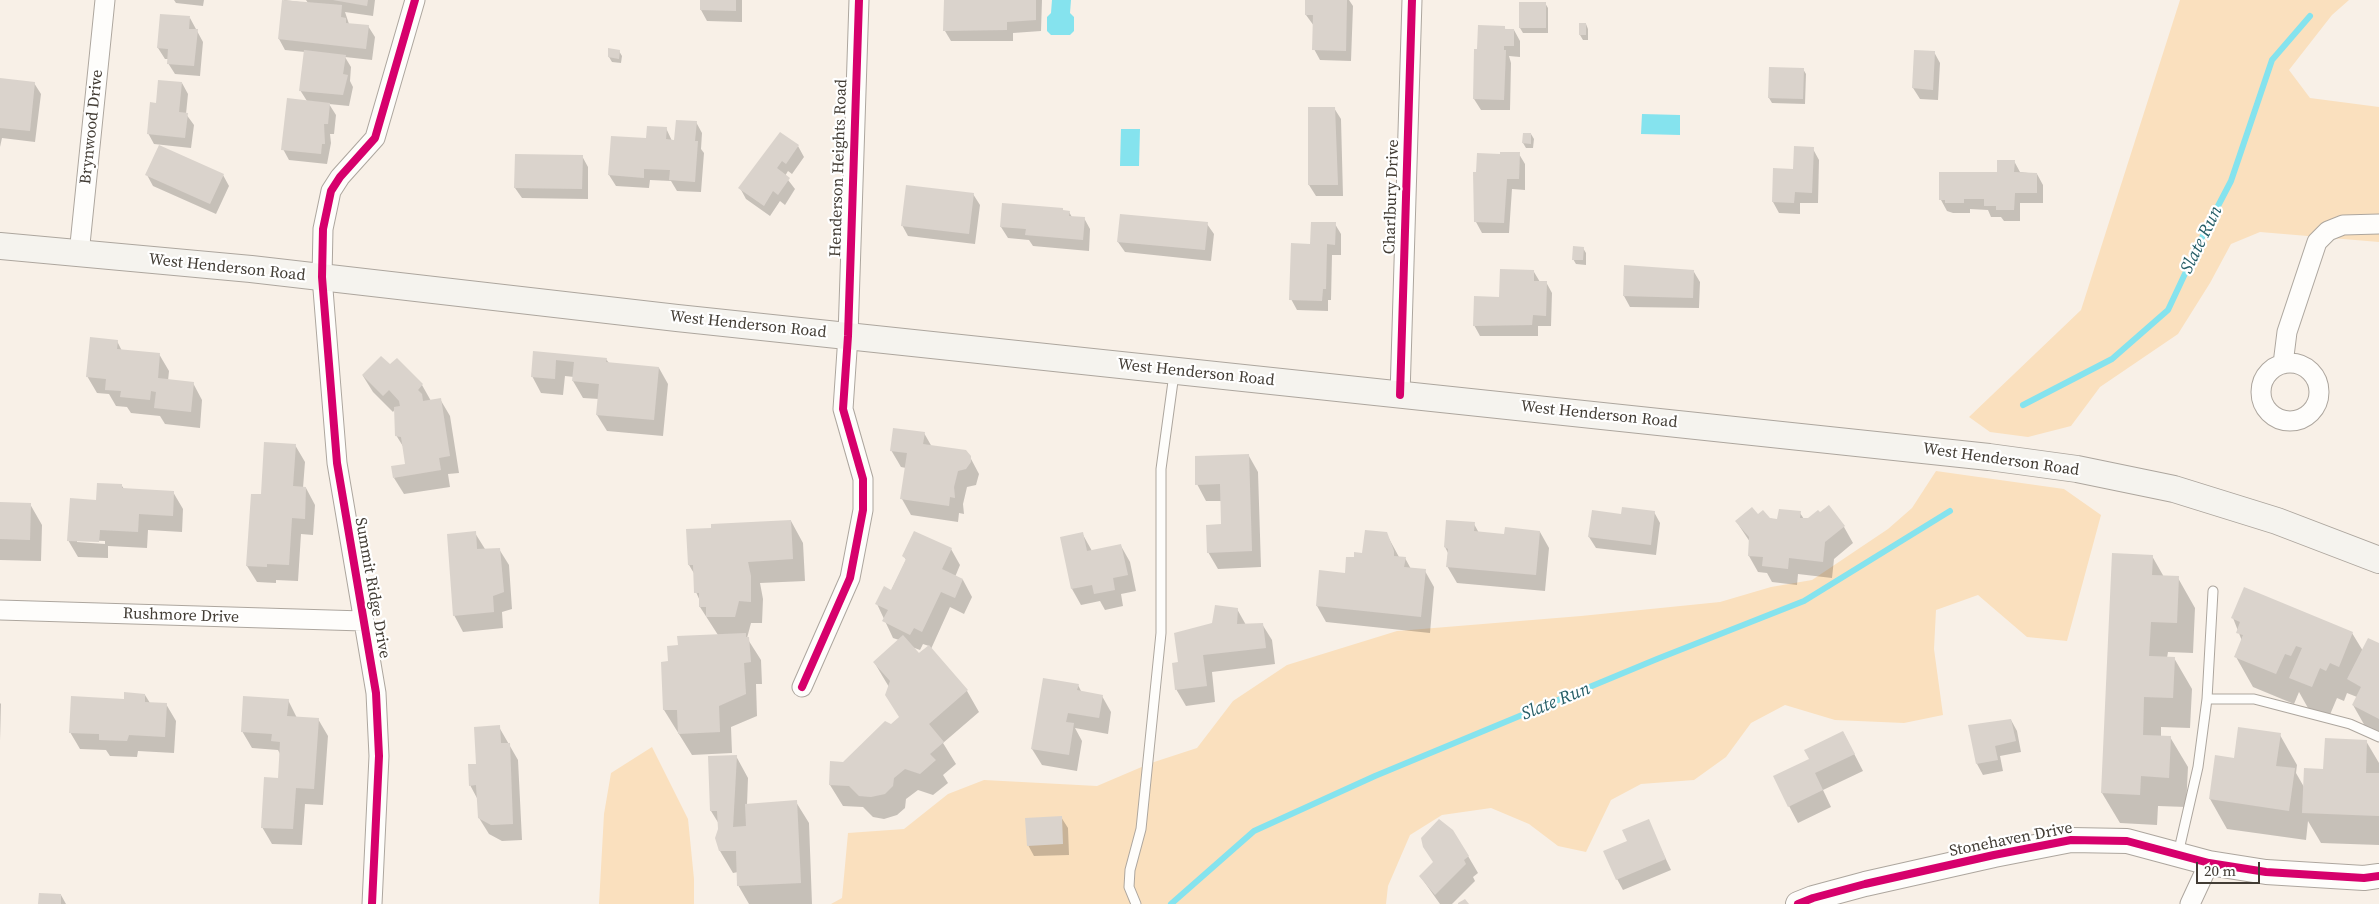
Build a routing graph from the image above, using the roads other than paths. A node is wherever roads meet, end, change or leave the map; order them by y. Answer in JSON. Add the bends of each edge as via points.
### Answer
{"nodes":[{"id":1,"x":105,"y":0,"type":"edge"},
{"id":2,"x":415,"y":0,"type":"edge"},
{"id":3,"x":859,"y":0,"type":"edge"},
{"id":4,"x":1412,"y":0,"type":"edge"},
{"id":5,"x":2379,"y":224,"type":"edge"},
{"id":6,"x":0,"y":246,"type":"edge"},
{"id":7,"x":80,"y":254,"type":"junction"},
{"id":8,"x":322,"y":277,"type":"junction"},
{"id":9,"x":848,"y":336,"type":"junction"},
{"id":10,"x":2283,"y":364,"type":"dead end"},
{"id":11,"x":1174,"y":371,"type":"junction"},
{"id":12,"x":1400,"y":395,"type":"junction"},
{"id":13,"x":2379,"y":560,"type":"edge"},
{"id":14,"x":2213,"y":591,"type":"dead end"},
{"id":15,"x":0,"y":610,"type":"edge"},
{"id":16,"x":363,"y":620,"type":"junction"},
{"id":17,"x":802,"y":687,"type":"dead end"},
{"id":18,"x":2207,"y":699,"type":"junction"},
{"id":19,"x":2379,"y":737,"type":"edge"},
{"id":20,"x":2178,"y":854,"type":"junction"},
{"id":21,"x":2209,"y":863,"type":"junction"},
{"id":22,"x":2379,"y":876,"type":"edge"},
{"id":23,"x":372,"y":904,"type":"edge"},
{"id":24,"x":1136,"y":904,"type":"edge"},
{"id":25,"x":1798,"y":904,"type":"edge"},
{"id":26,"x":2190,"y":904,"type":"edge"}],
"edges":[{"from":1,"to":7,"type":"street","name":"Brynwood Drive"},
{"from":2,"to":8,"type":"street","name":"Summit Ridge Drive","via":[[375,138],[331,191],[323,230]]},
{"from":3,"to":9,"type":"street","name":"Henderson Heights Road"},
{"from":4,"to":12,"type":"street","name":"Charlbury Drive"},
{"from":5,"to":10,"type":"street","via":[[2343,225],[2328,231],[2317,242],[2287,332]]},
{"from":6,"to":7,"type":"main road","name":"West Henderson Road"},
{"from":7,"to":8,"type":"main road","name":"West Henderson Road"},
{"from":8,"to":9,"type":"main road","name":"West Henderson Road"},
{"from":8,"to":16,"type":"street","name":"Summit Ridge Drive","via":[[337,463]]},
{"from":9,"to":11,"type":"main road","name":"West Henderson Road"},
{"from":9,"to":17,"type":"street","name":"Henderson Heights Road","via":[[842,409],[863,479],[863,510],[850,578]]},
{"from":11,"to":12,"type":"main road","name":"West Henderson Road"},
{"from":11,"to":24,"type":"lane","via":[[1161,468],[1161,633],[1141,829],[1130,870],[1129,886]]},
{"from":12,"to":13,"type":"main road","name":"West Henderson Road","via":[[1875,443],[2077,469],[2226,503]]},
{"from":14,"to":18,"type":"lane"},
{"from":15,"to":16,"type":"street","name":"Rushmore Drive"},
{"from":16,"to":23,"type":"street","name":"Summit Ridge Drive","via":[[376,693],[379,756]]},
{"from":18,"to":19,"type":"lane","via":[[2254,699],[2350,724]]},
{"from":18,"to":20,"type":"lane","via":[[2198,767]]},
{"from":20,"to":21,"type":"street","name":"Stonehaven Drive"},
{"from":20,"to":25,"type":"street","name":"Stonehaven Drive","via":[[2128,841],[2071,840],[1865,884]]},
{"from":21,"to":22,"type":"street","name":"Stonehaven Drive","via":[[2266,872]]},
{"from":21,"to":26,"type":"street"}]}
